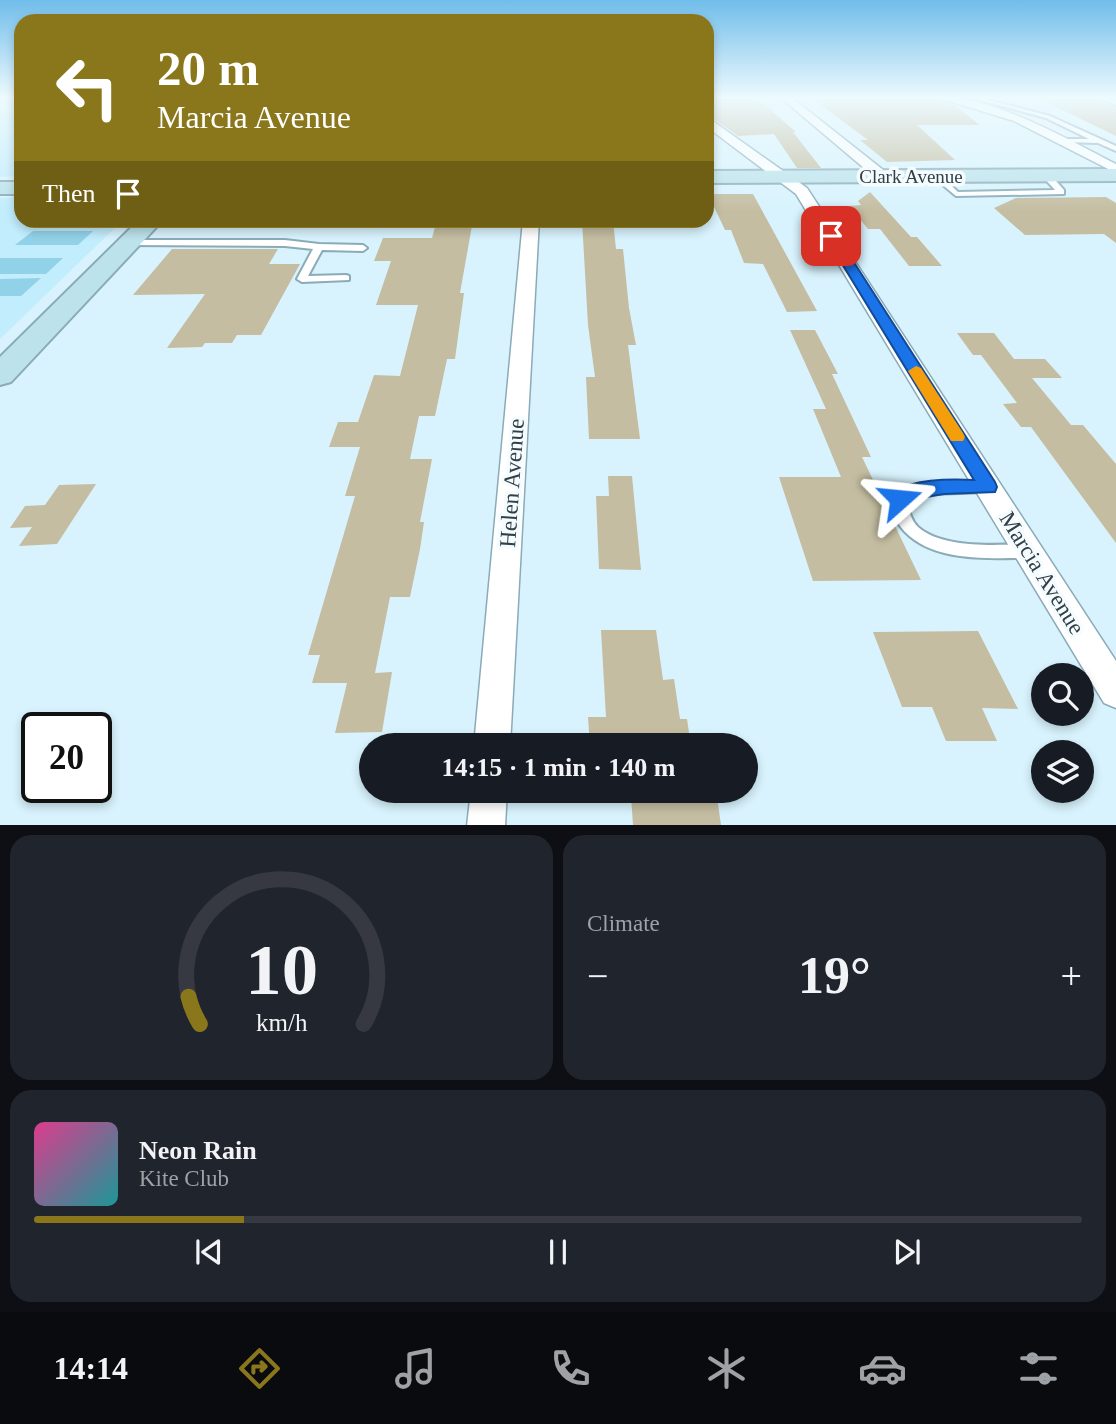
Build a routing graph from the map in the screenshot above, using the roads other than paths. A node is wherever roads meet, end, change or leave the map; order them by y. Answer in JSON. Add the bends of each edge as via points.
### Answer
{"nodes":[{"id":1,"x":727,"y":136,"type":"edge"},
{"id":2,"x":832,"y":136,"type":"edge"},
{"id":3,"x":1053,"y":136,"type":"edge"},
{"id":4,"x":1087,"y":136,"type":"edge"},
{"id":5,"x":1116,"y":140,"type":"edge"},
{"id":6,"x":1065,"y":141,"type":"junction"},
{"id":7,"x":1099,"y":141,"type":"junction"},
{"id":8,"x":1116,"y":149,"type":"edge"},
{"id":9,"x":1116,"y":169,"type":"edge"},
{"id":10,"x":1116,"y":175,"type":"edge"},
{"id":11,"x":882,"y":176,"type":"junction"},
{"id":12,"x":714,"y":177,"type":"edge"},
{"id":13,"x":783,"y":177,"type":"junction"},
{"id":14,"x":144,"y":228,"type":"edge"},
{"id":15,"x":530,"y":228,"type":"edge"},
{"id":16,"x":130,"y":243,"type":"junction"},
{"id":17,"x":319,"y":247,"type":"junction"},
{"id":18,"x":363,"y":248,"type":"dead end"},
{"id":19,"x":346,"y":278,"type":"dead end"},
{"id":20,"x":0,"y":375,"type":"edge"},
{"id":21,"x":988,"y":487,"type":"junction"},
{"id":22,"x":1028,"y":551,"type":"junction"},
{"id":23,"x":1116,"y":691,"type":"edge"},
{"id":24,"x":493,"y":733,"type":"edge"},
{"id":25,"x":488,"y":803,"type":"edge"},
{"id":26,"x":486,"y":825,"type":"edge"}],
"edges":[{"from":1,"to":13,"type":"street","name":"Marcia Avenue"},
{"from":2,"to":11,"type":"street"},
{"from":3,"to":6,"type":"street"},
{"from":4,"to":7,"type":"lane"},
{"from":5,"to":7,"type":"lane"},
{"from":6,"to":7,"type":"lane"},
{"from":6,"to":9,"type":"street"},
{"from":7,"to":8,"type":"lane"},
{"from":10,"to":11,"type":"street","name":"Clark Avenue"},
{"from":11,"to":13,"type":"street","name":"Clark Avenue"},
{"from":12,"to":13,"type":"street","name":"Clark Avenue"},
{"from":13,"to":21,"type":"street","name":"Marcia Avenue","via":[[802,191]]},
{"from":14,"to":16,"type":"street"},
{"from":15,"to":24,"type":"street","name":"Helen Avenue"},
{"from":16,"to":17,"type":"lane"},
{"from":16,"to":20,"type":"street"},
{"from":17,"to":18,"type":"lane"},
{"from":17,"to":19,"type":"lane","via":[[302,279]]},
{"from":21,"to":22,"type":"street","name":"Marcia Avenue"},
{"from":21,"to":22,"type":"lane","via":[[944,486],[910,492],[900,499],[899,511],[919,536],[934,543],[975,551]]},
{"from":22,"to":23,"type":"street","name":"Marcia Avenue"},
{"from":25,"to":26,"type":"street"}]}
